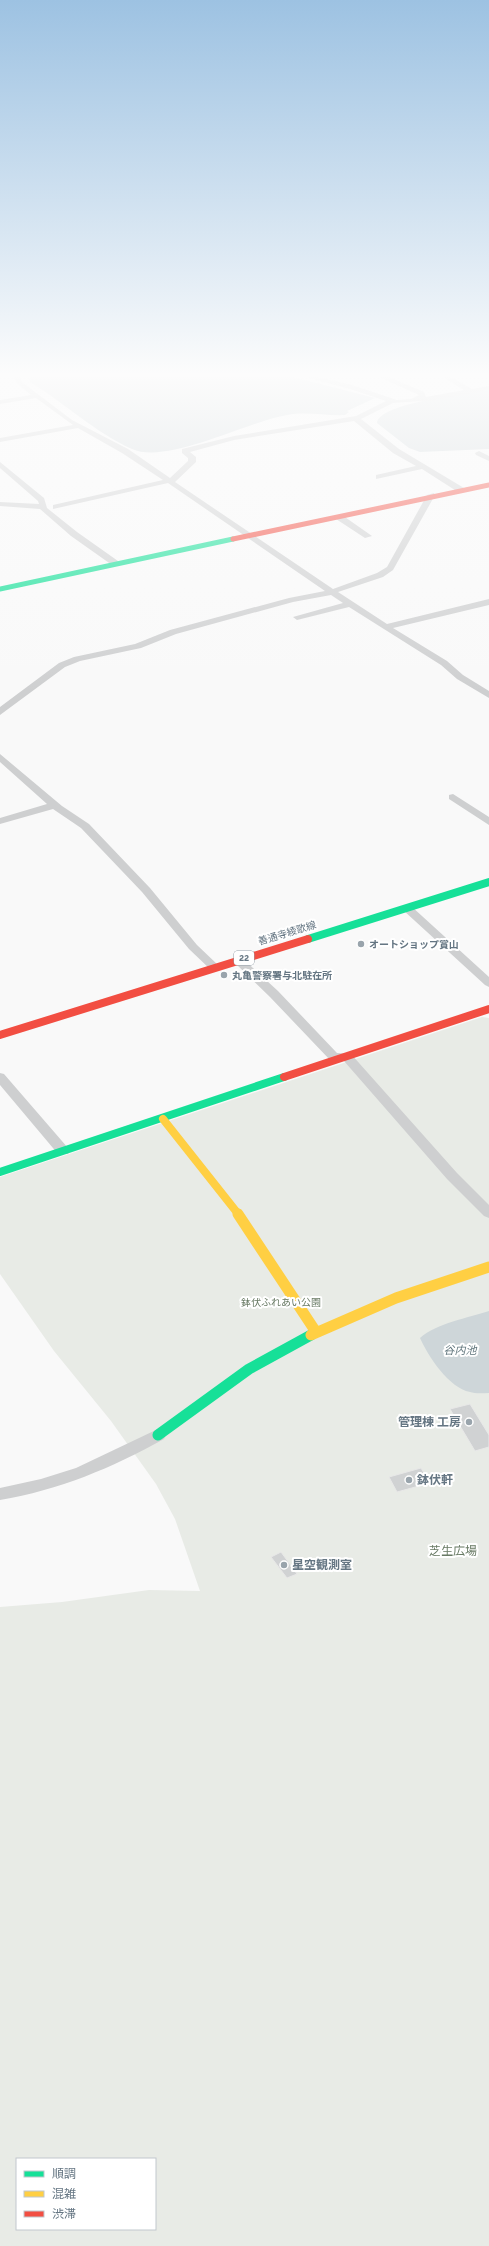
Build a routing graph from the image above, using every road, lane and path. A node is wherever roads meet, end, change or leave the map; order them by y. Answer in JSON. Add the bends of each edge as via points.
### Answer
{"nodes":[{"id":1,"x":20,"y":482,"type":"edge"},
{"id":2,"x":165,"y":482,"type":"edge"},
{"id":3,"x":170,"y":482,"type":"edge"},
{"id":4,"x":447,"y":482,"type":"edge"},
{"id":5,"x":489,"y":485,"type":"edge"},
{"id":6,"x":461,"y":490,"type":"junction"},
{"id":7,"x":431,"y":496,"type":"junction"},
{"id":8,"x":0,"y":504,"type":"edge"},
{"id":9,"x":43,"y":507,"type":"junction"},
{"id":10,"x":56,"y":507,"type":"dead end"},
{"id":11,"x":339,"y":518,"type":"junction"},
{"id":12,"x":249,"y":536,"type":"junction"},
{"id":13,"x":368,"y":536,"type":"dead end"},
{"id":14,"x":115,"y":563,"type":"junction"},
{"id":15,"x":0,"y":589,"type":"edge"},
{"id":16,"x":332,"y":592,"type":"junction"},
{"id":17,"x":489,"y":602,"type":"edge"},
{"id":18,"x":350,"y":604,"type":"junction"},
{"id":19,"x":297,"y":617,"type":"dead end"},
{"id":20,"x":386,"y":627,"type":"junction"},
{"id":21,"x":489,"y":695,"type":"edge"},
{"id":22,"x":0,"y":712,"type":"edge"},
{"id":23,"x":0,"y":757,"type":"edge"},
{"id":24,"x":453,"y":797,"type":"dead end"},
{"id":25,"x":55,"y":805,"type":"junction"},
{"id":26,"x":0,"y":821,"type":"edge"},
{"id":27,"x":489,"y":822,"type":"edge"},
{"id":28,"x":489,"y":882,"type":"edge"},
{"id":29,"x":407,"y":908,"type":"junction"},
{"id":30,"x":238,"y":960,"type":"junction"},
{"id":31,"x":214,"y":967,"type":"junction"},
{"id":32,"x":489,"y":983,"type":"edge"},
{"id":33,"x":489,"y":1009,"type":"edge"},
{"id":34,"x":0,"y":1035,"type":"edge"},
{"id":35,"x":347,"y":1058,"type":"junction"},
{"id":36,"x":0,"y":1077,"type":"edge"},
{"id":37,"x":163,"y":1119,"type":"junction"},
{"id":38,"x":63,"y":1151,"type":"junction"},
{"id":39,"x":0,"y":1172,"type":"edge"},
{"id":40,"x":489,"y":1213,"type":"edge"},
{"id":41,"x":489,"y":1267,"type":"edge"},
{"id":42,"x":316,"y":1332,"type":"junction"},
{"id":43,"x":158,"y":1435,"type":"joint"},
{"id":44,"x":0,"y":1494,"type":"edge"}],
"edges":[{"from":1,"to":9,"type":"street","via":[[41,500]]},
{"from":2,"to":10,"type":"street"},
{"from":3,"to":12,"type":"street"},
{"from":4,"to":6,"type":"street"},
{"from":5,"to":6,"type":"street"},
{"from":6,"to":7,"type":"street"},
{"from":7,"to":11,"type":"street"},
{"from":7,"to":16,"type":"street","via":[[390,568],[380,575]]},
{"from":8,"to":9,"type":"street"},
{"from":9,"to":14,"type":"street","via":[[74,534]]},
{"from":11,"to":12,"type":"street"},
{"from":11,"to":13,"type":"street"},
{"from":12,"to":14,"type":"street"},
{"from":12,"to":16,"type":"street"},
{"from":14,"to":15,"type":"street"},
{"from":16,"to":18,"type":"street"},
{"from":16,"to":22,"type":"street","via":[[173,632],[138,646],[67,663],[42,678]]},
{"from":17,"to":20,"type":"street"},
{"from":18,"to":19,"type":"street"},
{"from":18,"to":20,"type":"street"},
{"from":20,"to":21,"type":"street"},
{"from":23,"to":25,"type":"street"},
{"from":24,"to":27,"type":"street"},
{"from":25,"to":26,"type":"street"},
{"from":25,"to":31,"type":"street","via":[[85,826],[114,854],[193,947]]},
{"from":28,"to":29,"type":"street","name":"善通寺綾歌線","number":"22"},
{"from":29,"to":30,"type":"street","name":"善通寺綾歌線","number":"22"},
{"from":29,"to":32,"type":"street"},
{"from":30,"to":31,"type":"street","name":"善通寺綾歌線","number":"22"},
{"from":30,"to":35,"type":"street","via":[[334,1057]]},
{"from":31,"to":34,"type":"street","name":"善通寺綾歌線","number":"22"},
{"from":33,"to":35,"type":"street"},
{"from":35,"to":37,"type":"street"},
{"from":35,"to":40,"type":"street","via":[[452,1176]]},
{"from":36,"to":38,"type":"street"},
{"from":37,"to":38,"type":"street"},
{"from":37,"to":42,"type":"street","via":[[232,1205]]},
{"from":38,"to":39,"type":"street"},
{"from":41,"to":42,"type":"street","via":[[414,1292]]},
{"from":42,"to":43,"type":"street","via":[[250,1369]]},
{"from":43,"to":44,"type":"street","via":[[136,1448],[49,1484]]}]}
